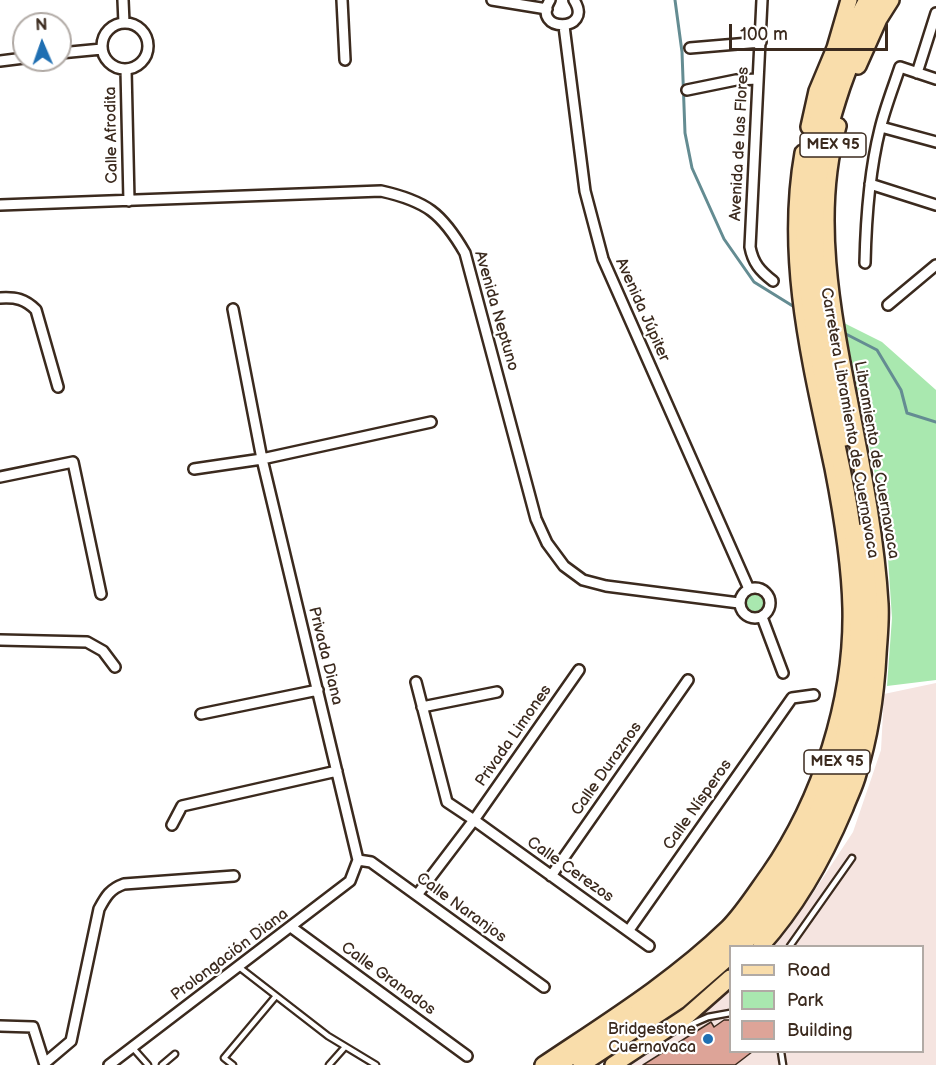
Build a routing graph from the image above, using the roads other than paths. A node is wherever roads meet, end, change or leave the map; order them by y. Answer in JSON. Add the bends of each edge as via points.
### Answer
{"nodes":[{"id":1,"x":123,"y":0,"type":"edge"},
{"id":2,"x":342,"y":0,"type":"edge"},
{"id":3,"x":492,"y":0,"type":"edge"},
{"id":4,"x":574,"y":0,"type":"edge"},
{"id":5,"x":762,"y":0,"type":"edge"},
{"id":6,"x":849,"y":0,"type":"edge"},
{"id":7,"x":867,"y":0,"type":"edge"},
{"id":8,"x":882,"y":0,"type":"edge"},
{"id":9,"x":891,"y":0,"type":"edge"},
{"id":10,"x":549,"y":4,"type":"edge"},
{"id":11,"x":936,"y":13,"type":"edge"},
{"id":12,"x":124,"y":23,"type":"junction"},
{"id":13,"x":564,"y":26,"type":"junction"},
{"id":14,"x":761,"y":42,"type":"junction"},
{"id":15,"x":690,"y":48,"type":"dead end"},
{"id":16,"x":102,"y":49,"type":"junction"},
{"id":17,"x":72,"y":53,"type":"edge"},
{"id":18,"x":345,"y":60,"type":"dead end"},
{"id":19,"x":126,"y":69,"type":"junction"},
{"id":20,"x":917,"y":73,"type":"junction"},
{"id":21,"x":758,"y":79,"type":"junction"},
{"id":22,"x":936,"y":79,"type":"edge"},
{"id":23,"x":687,"y":90,"type":"dead end"},
{"id":24,"x":881,"y":127,"type":"junction"},
{"id":25,"x":936,"y":142,"type":"edge"},
{"id":26,"x":870,"y":184,"type":"junction"},
{"id":27,"x":129,"y":201,"type":"junction"},
{"id":28,"x":936,"y":205,"type":"edge"},
{"id":29,"x":0,"y":206,"type":"edge"},
{"id":30,"x":865,"y":263,"type":"dead end"},
{"id":31,"x":936,"y":265,"type":"edge"},
{"id":32,"x":773,"y":281,"type":"dead end"},
{"id":33,"x":0,"y":298,"type":"edge"},
{"id":34,"x":815,"y":302,"type":"junction"},
{"id":35,"x":888,"y":305,"type":"dead end"},
{"id":36,"x":233,"y":309,"type":"dead end"},
{"id":37,"x":822,"y":345,"type":"junction"},
{"id":38,"x":58,"y":387,"type":"dead end"},
{"id":39,"x":431,"y":422,"type":"dead end"},
{"id":40,"x":262,"y":459,"type":"junction"},
{"id":41,"x":194,"y":469,"type":"dead end"},
{"id":42,"x":0,"y":477,"type":"edge"},
{"id":43,"x":749,"y":589,"type":"junction"},
{"id":44,"x":101,"y":594,"type":"dead end"},
{"id":45,"x":739,"y":603,"type":"junction"},
{"id":46,"x":762,"y":617,"type":"junction"},
{"id":47,"x":0,"y":640,"type":"edge"},
{"id":48,"x":115,"y":667,"type":"dead end"},
{"id":49,"x":579,"y":670,"type":"dead end"},
{"id":50,"x":783,"y":673,"type":"dead end"},
{"id":51,"x":688,"y":680,"type":"dead end"},
{"id":52,"x":416,"y":682,"type":"dead end"},
{"id":53,"x":318,"y":690,"type":"junction"},
{"id":54,"x":497,"y":692,"type":"dead end"},
{"id":55,"x":814,"y":695,"type":"dead end"},
{"id":56,"x":422,"y":707,"type":"junction"},
{"id":57,"x":201,"y":714,"type":"dead end"},
{"id":58,"x":337,"y":771,"type":"junction"},
{"id":59,"x":474,"y":820,"type":"junction"},
{"id":60,"x":172,"y":825,"type":"dead end"},
{"id":61,"x":852,"y":858,"type":"dead end"},
{"id":62,"x":358,"y":860,"type":"junction"},
{"id":63,"x":234,"y":876,"type":"dead end"},
{"id":64,"x":550,"y":876,"type":"junction"},
{"id":65,"x":417,"y":895,"type":"junction"},
{"id":66,"x":291,"y":927,"type":"junction"},
{"id":67,"x":630,"y":930,"type":"junction"},
{"id":68,"x":743,"y":945,"type":"edge"},
{"id":69,"x":762,"y":945,"type":"edge"},
{"id":70,"x":791,"y":945,"type":"edge"},
{"id":71,"x":649,"y":946,"type":"dead end"},
{"id":72,"x":729,"y":957,"type":"edge"},
{"id":73,"x":239,"y":967,"type":"junction"},
{"id":74,"x":729,"y":979,"type":"edge"},
{"id":75,"x":544,"y":987,"type":"dead end"},
{"id":76,"x":276,"y":996,"type":"junction"},
{"id":77,"x":729,"y":1012,"type":"edge"},
{"id":78,"x":0,"y":1026,"type":"edge"},
{"id":79,"x":132,"y":1047,"type":"junction"},
{"id":80,"x":345,"y":1047,"type":"junction"},
{"id":81,"x":175,"y":1054,"type":"dead end"},
{"id":82,"x":467,"y":1056,"type":"dead end"},
{"id":83,"x":45,"y":1064,"type":"edge"},
{"id":84,"x":110,"y":1065,"type":"edge"},
{"id":85,"x":148,"y":1065,"type":"edge"},
{"id":86,"x":162,"y":1065,"type":"edge"},
{"id":87,"x":233,"y":1065,"type":"edge"},
{"id":88,"x":329,"y":1065,"type":"edge"},
{"id":89,"x":376,"y":1065,"type":"edge"},
{"id":90,"x":543,"y":1065,"type":"edge"},
{"id":91,"x":558,"y":1065,"type":"edge"},
{"id":92,"x":581,"y":1065,"type":"edge"},
{"id":93,"x":613,"y":1065,"type":"edge"},
{"id":94,"x":619,"y":1065,"type":"edge"}],
"edges":[{"from":1,"to":12,"type":"street"},
{"from":2,"to":18,"type":"street"},
{"from":3,"to":10,"type":"street"},
{"from":4,"to":13,"type":"street","via":[[577,16]]},
{"from":5,"to":14,"type":"street","name":"Avenida de las Flores"},
{"from":6,"to":34,"type":"main road","number":"MEX 95","via":[[817,91],[799,177],[796,216]]},
{"from":7,"to":34,"type":"main road","name":"Carretera Libramiento de Cuernavaca","number":"MEX 95","via":[[821,104],[806,177],[805,218]]},
{"from":8,"to":34,"type":"main road","name":"Carretera Libramiento de Cuernavaca","number":"MEX 95","via":[[853,57],[827,139],[816,217]]},
{"from":9,"to":34,"type":"main road","number":"MEX 95","via":[[860,59],[834,141]]},
{"from":10,"to":13,"type":"street","via":[[549,19]]},
{"from":11,"to":20,"type":"street"},
{"from":12,"to":16,"type":"street","via":[[107,31]]},
{"from":12,"to":19,"type":"street","via":[[141,29],[148,45],[142,62]]},
{"from":13,"to":43,"type":"street","name":"Avenida Júpiter","via":[[585,191],[603,259]]},
{"from":14,"to":15,"type":"street"},
{"from":14,"to":21,"type":"street","name":"Avenida de las Flores"},
{"from":16,"to":17,"type":"street"},
{"from":16,"to":19,"type":"street","via":[[110,64]]},
{"from":19,"to":27,"type":"street","name":"Calle Afrodita"},
{"from":20,"to":22,"type":"street"},
{"from":20,"to":24,"type":"street","via":[[900,67]]},
{"from":21,"to":23,"type":"street"},
{"from":21,"to":32,"type":"street","name":"Avenida de las Flores","via":[[750,247],[758,268]]},
{"from":24,"to":25,"type":"street"},
{"from":24,"to":26,"type":"street"},
{"from":26,"to":28,"type":"street"},
{"from":26,"to":30,"type":"street"},
{"from":27,"to":29,"type":"street","name":"Avenida Neptuno"},
{"from":27,"to":45,"type":"street","name":"Avenida Neptuno","via":[[381,191],[406,196],[432,210],[451,229],[465,253],[536,519],[564,566],[583,580],[606,586]]},
{"from":31,"to":35,"type":"street"},
{"from":33,"to":38,"type":"street","via":[[27,301],[36,310]]},
{"from":34,"to":37,"type":"main road","name":"Carretera Libramiento de Cuernavaca","number":"MEX 95"},
{"from":36,"to":40,"type":"street","name":"Privada Diana"},
{"from":37,"to":68,"type":"main road","name":"Carretera Libramiento de Cuernavaca","number":"MEX 95","via":[[866,556],[870,608],[867,675],[857,730],[826,823],[799,873]]},
{"from":37,"to":69,"type":"main road","name":"Libramiento de Cuernavaca","number":"MEX 95","via":[[871,515],[880,607],[876,677],[858,775],[836,830],[809,880]]},
{"from":37,"to":90,"type":"main road","number":"MEX 95","via":[[851,608],[847,672],[837,722],[806,812],[780,858],[730,926],[682,970]]},
{"from":37,"to":91,"type":"main road","name":"Carretera Libramiento de Cuernavaca","number":"MEX 95","via":[[851,518],[859,608],[856,674],[835,769],[816,817],[789,866],[737,935],[679,985]]},
{"from":39,"to":40,"type":"street"},
{"from":40,"to":41,"type":"street"},
{"from":40,"to":53,"type":"street","name":"Privada Diana"},
{"from":42,"to":44,"type":"street","via":[[73,462]]},
{"from":43,"to":45,"type":"street"},
{"from":43,"to":46,"type":"street","via":[[760,590],[768,597],[769,608]]},
{"from":45,"to":46,"type":"street","via":[[746,616]]},
{"from":46,"to":50,"type":"street"},
{"from":47,"to":48,"type":"street","via":[[87,642],[103,651]]},
{"from":49,"to":59,"type":"street","name":"Privada Limones"},
{"from":51,"to":64,"type":"street","name":"Calle Duraznos"},
{"from":52,"to":56,"type":"street","name":"Calle Cerezos"},
{"from":53,"to":57,"type":"street"},
{"from":53,"to":58,"type":"street","name":"Privada Diana"},
{"from":54,"to":56,"type":"street"},
{"from":55,"to":67,"type":"street","name":"Calle Nísperos","via":[[792,698]]},
{"from":56,"to":59,"type":"street","name":"Calle Cerezos","via":[[447,802]]},
{"from":58,"to":60,"type":"street","via":[[182,806]]},
{"from":58,"to":62,"type":"street","name":"Privada Diana"},
{"from":59,"to":64,"type":"street","name":"Calle Cerezos"},
{"from":59,"to":65,"type":"street","name":"Privada Limones"},
{"from":61,"to":70,"type":"lane"},
{"from":62,"to":65,"type":"street","name":"Calle Naranjos","via":[[371,862]]},
{"from":62,"to":66,"type":"street","name":"Prolongación Diana","via":[[350,881]]},
{"from":63,"to":83,"type":"street","via":[[114,888],[99,909],[71,1041]]},
{"from":64,"to":67,"type":"street","name":"Calle Cerezos"},
{"from":65,"to":75,"type":"street","name":"Calle Naranjos"},
{"from":66,"to":73,"type":"street","name":"Prolongación Diana"},
{"from":66,"to":82,"type":"street","name":"Calle Granados"},
{"from":67,"to":71,"type":"street","name":"Calle Cerezos"},
{"from":72,"to":92,"type":"main road","via":[[678,1001]]},
{"from":73,"to":76,"type":"lane"},
{"from":73,"to":79,"type":"street","name":"Prolongación Diana"},
{"from":74,"to":93,"type":"main road","via":[[687,1016]]},
{"from":76,"to":80,"type":"lane"},
{"from":76,"to":87,"type":"lane","via":[[224,1058]]},
{"from":77,"to":94,"type":"lane","via":[[665,1035]]},
{"from":78,"to":83,"type":"street","via":[[33,1027]]},
{"from":79,"to":84,"type":"street","name":"Prolongación Diana"},
{"from":79,"to":85,"type":"lane"},
{"from":80,"to":88,"type":"lane"},
{"from":80,"to":89,"type":"lane"},
{"from":81,"to":86,"type":"lane"}]}
